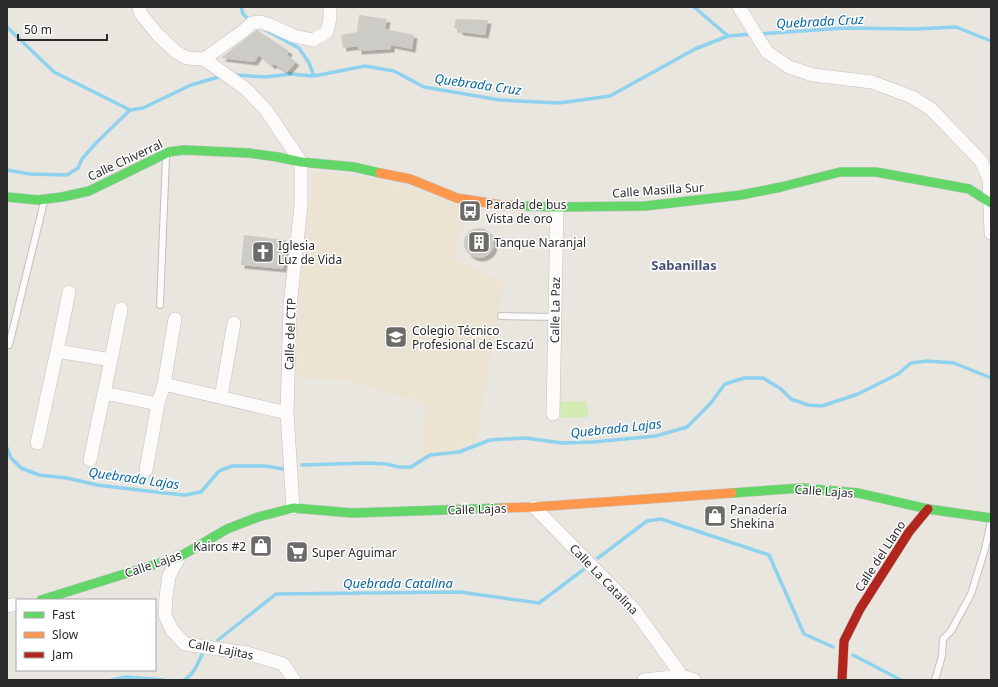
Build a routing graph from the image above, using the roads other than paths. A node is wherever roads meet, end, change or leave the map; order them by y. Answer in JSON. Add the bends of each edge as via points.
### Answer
{"nodes":[{"id":1,"x":139,"y":7,"type":"edge"},
{"id":2,"x":330,"y":7,"type":"edge"},
{"id":3,"x":740,"y":9,"type":"edge"},
{"id":4,"x":204,"y":59,"type":"junction"},
{"id":5,"x":166,"y":154,"type":"junction"},
{"id":6,"x":301,"y":162,"type":"junction"},
{"id":7,"x":7,"y":197,"type":"edge"},
{"id":8,"x":45,"y":199,"type":"junction"},
{"id":9,"x":991,"y":204,"type":"edge"},
{"id":10,"x":557,"y":207,"type":"junction"},
{"id":11,"x":991,"y":233,"type":"edge"},
{"id":12,"x":68,"y":292,"type":"dead end"},
{"id":13,"x":160,"y":305,"type":"dead end"},
{"id":14,"x":121,"y":309,"type":"dead end"},
{"id":15,"x":501,"y":316,"type":"dead end"},
{"id":16,"x":556,"y":317,"type":"junction"},
{"id":17,"x":175,"y":319,"type":"dead end"},
{"id":18,"x":234,"y":323,"type":"dead end"},
{"id":19,"x":9,"y":345,"type":"dead end"},
{"id":20,"x":57,"y":351,"type":"junction"},
{"id":21,"x":111,"y":360,"type":"junction"},
{"id":22,"x":164,"y":384,"type":"junction"},
{"id":23,"x":104,"y":393,"type":"junction"},
{"id":24,"x":221,"y":397,"type":"junction"},
{"id":25,"x":158,"y":404,"type":"junction"},
{"id":26,"x":287,"y":413,"type":"junction"},
{"id":27,"x":553,"y":414,"type":"dead end"},
{"id":28,"x":37,"y":443,"type":"dead end"},
{"id":29,"x":90,"y":460,"type":"dead end"},
{"id":30,"x":146,"y":470,"type":"dead end"},
{"id":31,"x":534,"y":507,"type":"junction"},
{"id":32,"x":293,"y":508,"type":"junction"},
{"id":33,"x":928,"y":509,"type":"junction"},
{"id":34,"x":991,"y":518,"type":"edge"},
{"id":35,"x":991,"y":521,"type":"edge"},
{"id":36,"x":179,"y":557,"type":"junction"},
{"id":37,"x":43,"y":599,"type":"edge"},
{"id":38,"x":688,"y":678,"type":"edge"},
{"id":39,"x":294,"y":680,"type":"edge"},
{"id":40,"x":644,"y":680,"type":"edge"},
{"id":41,"x":842,"y":680,"type":"edge"},
{"id":42,"x":935,"y":680,"type":"edge"}],
"edges":[{"from":1,"to":4,"type":"street","via":[[141,14],[158,35],[176,52],[187,58]]},
{"from":2,"to":4,"type":"street","via":[[327,32],[312,40],[294,36],[260,22],[249,25]]},
{"from":3,"to":9,"type":"street","via":[[767,52],[789,67],[813,76],[872,82],[912,96],[931,109],[981,161],[989,179]]},
{"from":4,"to":6,"type":"street","via":[[246,89],[266,110]]},
{"from":5,"to":6,"type":"street","name":"Calle Chiverral","via":[[184,150],[249,153]]},
{"from":5,"to":8,"type":"street","name":"Calle Chiverral","via":[[89,191]]},
{"from":5,"to":13,"type":"lane"},
{"from":6,"to":10,"type":"street","name":"Calle Masilla Sur","via":[[387,173],[410,179],[456,198],[501,205]]},
{"from":6,"to":26,"type":"street","name":"Calle del CTP","via":[[301,206],[290,306]]},
{"from":7,"to":8,"type":"street","name":"Calle Chiverral"},
{"from":8,"to":19,"type":"lane"},
{"from":9,"to":10,"type":"street","name":"Calle Masilla Sur","via":[[969,189],[876,172],[840,172],[741,195],[645,206]]},
{"from":9,"to":11,"type":"street"},
{"from":10,"to":16,"type":"street","name":"Calle La Paz"},
{"from":12,"to":20,"type":"street"},
{"from":14,"to":21,"type":"street"},
{"from":15,"to":16,"type":"lane"},
{"from":16,"to":27,"type":"street","name":"Calle La Paz"},
{"from":17,"to":22,"type":"street"},
{"from":18,"to":24,"type":"street"},
{"from":20,"to":21,"type":"street"},
{"from":20,"to":28,"type":"street"},
{"from":21,"to":23,"type":"street"},
{"from":22,"to":24,"type":"street"},
{"from":22,"to":25,"type":"street"},
{"from":23,"to":25,"type":"street"},
{"from":23,"to":29,"type":"street"},
{"from":24,"to":26,"type":"street"},
{"from":25,"to":30,"type":"street"},
{"from":26,"to":32,"type":"street","name":"Calle del CTP"},
{"from":31,"to":32,"type":"street","name":"Calle Lajas","via":[[353,513]]},
{"from":31,"to":33,"type":"street","name":"Calle Lajas","via":[[802,488],[858,493]]},
{"from":31,"to":38,"type":"street","name":"Calle La Catalina","via":[[633,608]]},
{"from":32,"to":36,"type":"street","name":"Calle Lajas","via":[[226,529]]},
{"from":33,"to":34,"type":"street"},
{"from":33,"to":41,"type":"street","name":"Calle del Llano","via":[[909,532],[860,609],[844,641]]},
{"from":35,"to":42,"type":"lane","via":[[971,594],[951,630],[943,639],[942,656]]},
{"from":36,"to":37,"type":"street","name":"Calle Lajas"},
{"from":36,"to":39,"type":"street","name":"Calle Lajitas","via":[[169,576],[165,615],[172,630],[185,644],[247,653],[283,664]]},
{"from":38,"to":40,"type":"street"}]}
